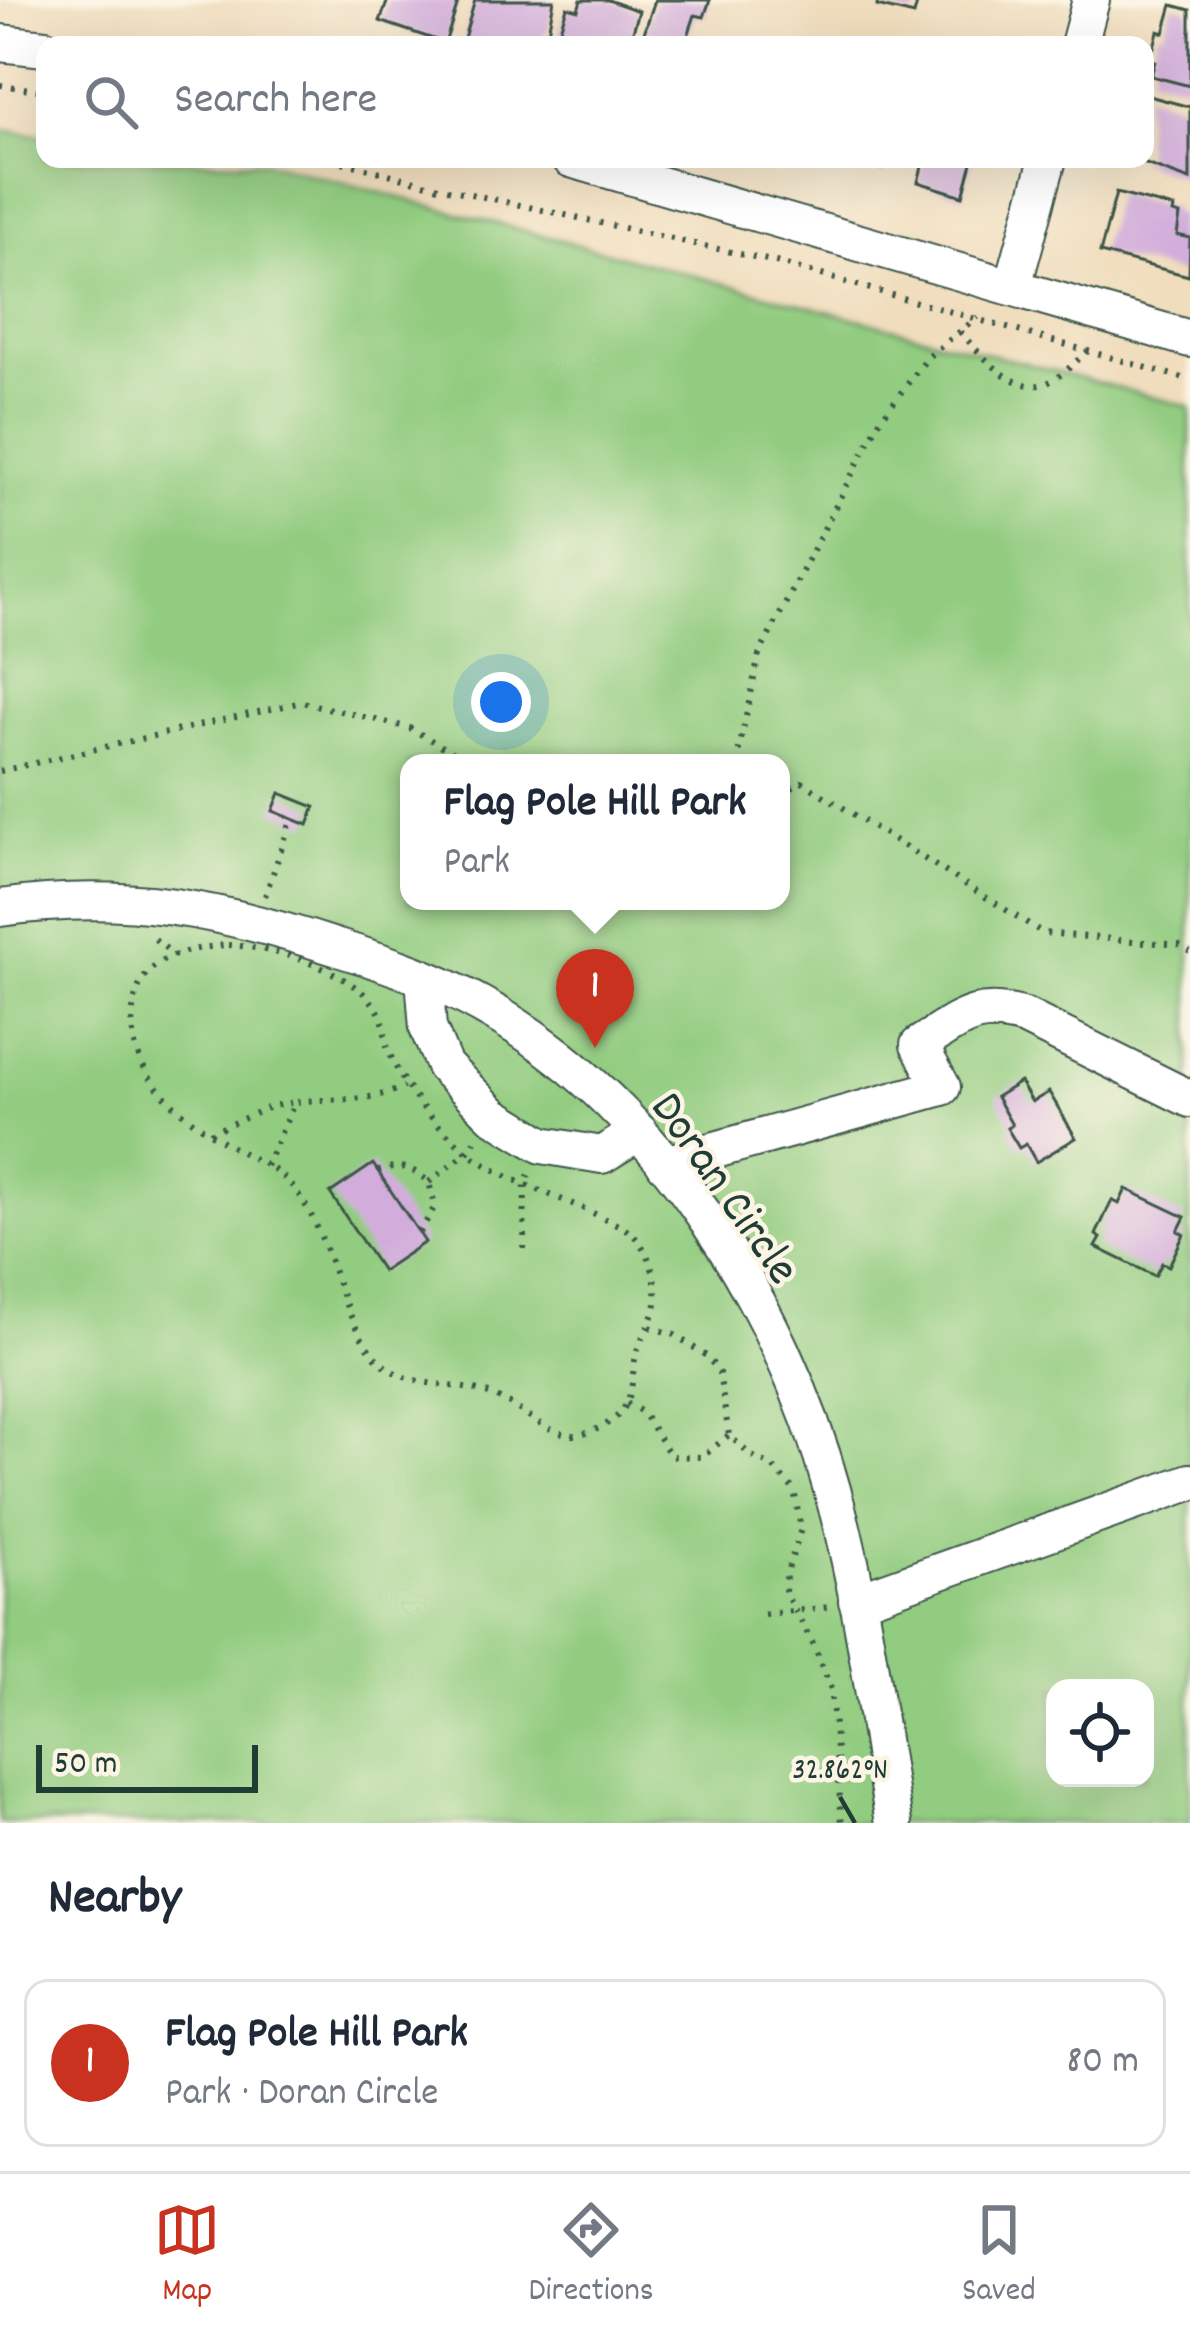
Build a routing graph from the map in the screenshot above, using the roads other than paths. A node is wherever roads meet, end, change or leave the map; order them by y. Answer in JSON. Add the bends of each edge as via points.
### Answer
{"nodes":[{"id":1,"x":1091,"y":0,"type":"edge"},
{"id":2,"x":1081,"y":36,"type":"edge"},
{"id":3,"x":0,"y":43,"type":"edge"},
{"id":4,"x":36,"y":47,"type":"edge"},
{"id":5,"x":602,"y":168,"type":"edge"},
{"id":6,"x":1046,"y":168,"type":"edge"},
{"id":7,"x":1013,"y":286,"type":"junction"},
{"id":8,"x":1190,"y":339,"type":"edge"},
{"id":9,"x":0,"y":908,"type":"edge"},
{"id":10,"x":424,"y":978,"type":"junction"},
{"id":11,"x":1190,"y":1099,"type":"edge"},
{"id":12,"x":639,"y":1132,"type":"junction"},
{"id":13,"x":665,"y":1164,"type":"junction"},
{"id":14,"x":1190,"y":1482,"type":"edge"},
{"id":15,"x":856,"y":1600,"type":"junction"},
{"id":16,"x":894,"y":1823,"type":"edge"}],
"edges":[{"from":1,"to":2,"type":"street"},
{"from":3,"to":4,"type":"street"},
{"from":5,"to":7,"type":"street"},
{"from":6,"to":7,"type":"street"},
{"from":7,"to":8,"type":"street"},
{"from":9,"to":10,"type":"street","name":"Doran Circle","via":[[138,901],[208,910],[257,934]]},
{"from":10,"to":12,"type":"street","name":"Doran Circle","via":[[525,1032]]},
{"from":10,"to":12,"type":"street","via":[[428,1028],[444,1066],[493,1115],[542,1145],[602,1155]]},
{"from":11,"to":13,"type":"street","via":[[996,1009],[968,1015],[919,1045],[943,1087]]},
{"from":12,"to":13,"type":"street","name":"Doran Circle"},
{"from":13,"to":15,"type":"street","name":"Doran Circle","via":[[784,1355],[834,1495]]},
{"from":14,"to":15,"type":"street"},
{"from":15,"to":16,"type":"street","name":"Doran Circle"}]}
